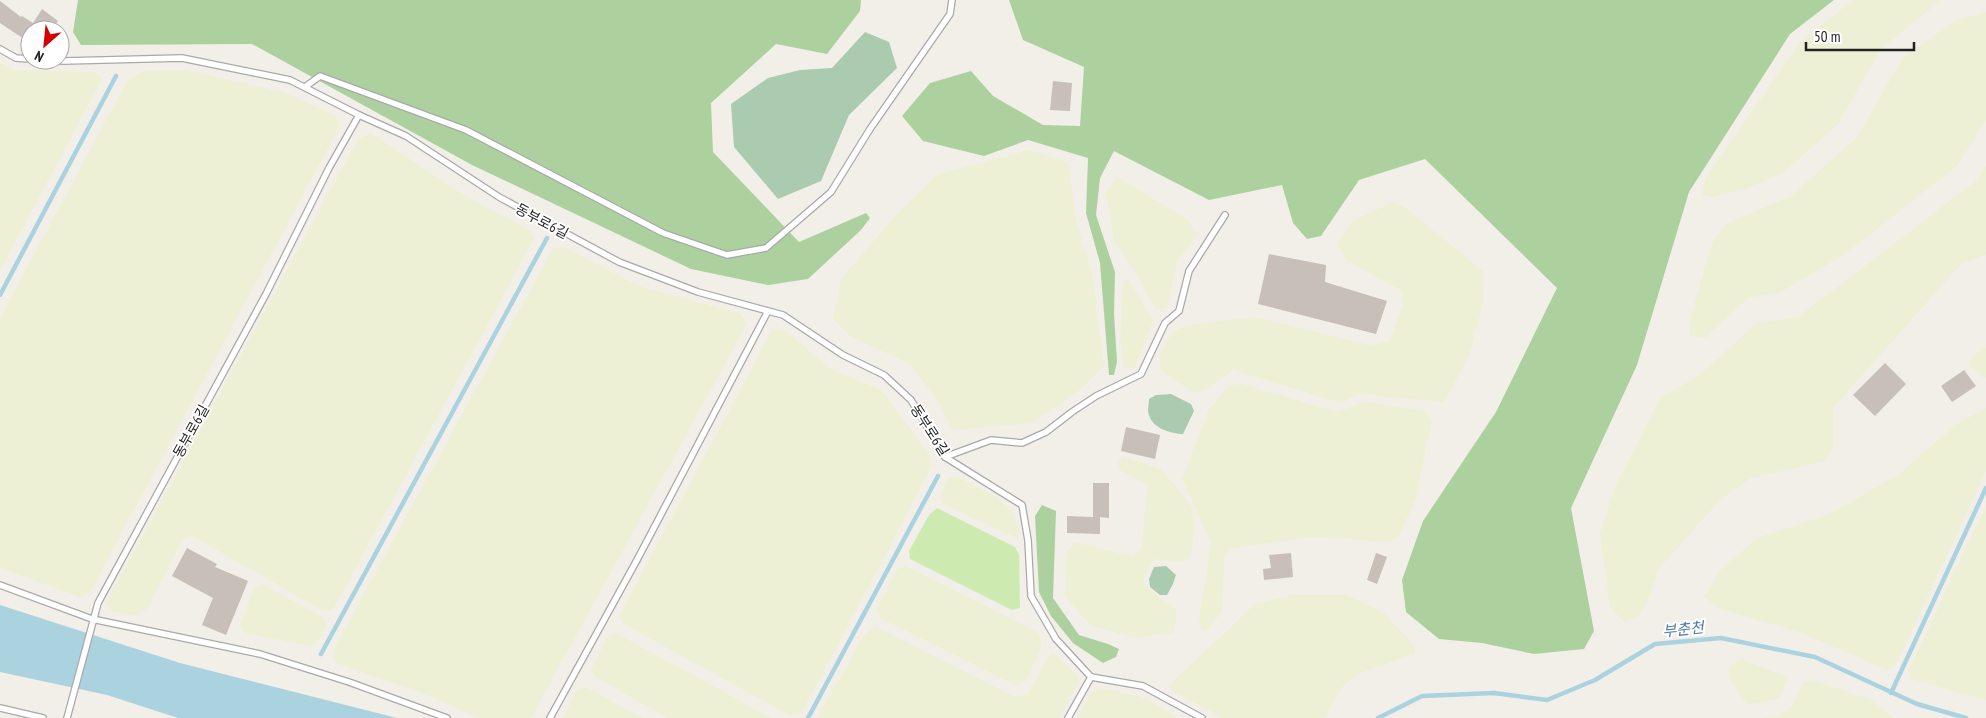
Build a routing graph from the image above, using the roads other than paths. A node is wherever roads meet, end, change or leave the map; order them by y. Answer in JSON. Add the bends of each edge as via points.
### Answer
{"nodes":[{"id":1,"x":952,"y":0,"type":"edge"},
{"id":2,"x":0,"y":49,"type":"edge"},
{"id":3,"x":20,"y":58,"type":"edge"},
{"id":4,"x":70,"y":62,"type":"edge"},
{"id":5,"x":305,"y":88,"type":"junction"},
{"id":6,"x":359,"y":115,"type":"junction"},
{"id":7,"x":1225,"y":215,"type":"dead end"},
{"id":8,"x":768,"y":311,"type":"junction"},
{"id":9,"x":945,"y":456,"type":"junction"},
{"id":10,"x":0,"y":585,"type":"edge"},
{"id":11,"x":92,"y":619,"type":"junction"},
{"id":12,"x":1091,"y":677,"type":"junction"},
{"id":13,"x":0,"y":708,"type":"edge"},
{"id":14,"x":43,"y":718,"type":"edge"},
{"id":15,"x":67,"y":718,"type":"edge"},
{"id":16,"x":447,"y":718,"type":"edge"},
{"id":17,"x":550,"y":718,"type":"edge"},
{"id":18,"x":1068,"y":718,"type":"edge"},
{"id":19,"x":1202,"y":718,"type":"edge"}],
"edges":[{"from":1,"to":5,"type":"lane","via":[[950,14],[870,128],[830,192],[766,248],[727,255],[663,233],[466,130],[320,76]]},
{"from":2,"to":3,"type":"lane"},
{"from":4,"to":5,"type":"lane","via":[[182,58],[290,80]]},
{"from":5,"to":6,"type":"lane"},
{"from":6,"to":8,"type":"lane","name":"동부로6길","via":[[406,136],[499,197],[619,262],[698,292]]},
{"from":6,"to":11,"type":"lane","name":"동부로6길","via":[[266,294],[127,547]]},
{"from":7,"to":9,"type":"lane","via":[[1189,271],[1179,311],[1165,324],[1141,374],[1096,396],[1046,432],[1022,443],[991,440]]},
{"from":8,"to":9,"type":"lane","name":"동부로6길","via":[[783,315],[843,355],[884,374],[911,400]]},
{"from":8,"to":17,"type":"lane"},
{"from":9,"to":12,"type":"lane","name":"동부로6길","via":[[1022,505],[1028,540],[1031,596],[1056,639]]},
{"from":10,"to":11,"type":"lane"},
{"from":11,"to":15,"type":"lane","name":"동부로6길"},
{"from":11,"to":16,"type":"lane","via":[[260,654]]},
{"from":12,"to":18,"type":"lane"},
{"from":12,"to":19,"type":"lane","via":[[1143,686]]},
{"from":13,"to":14,"type":"lane"}]}
